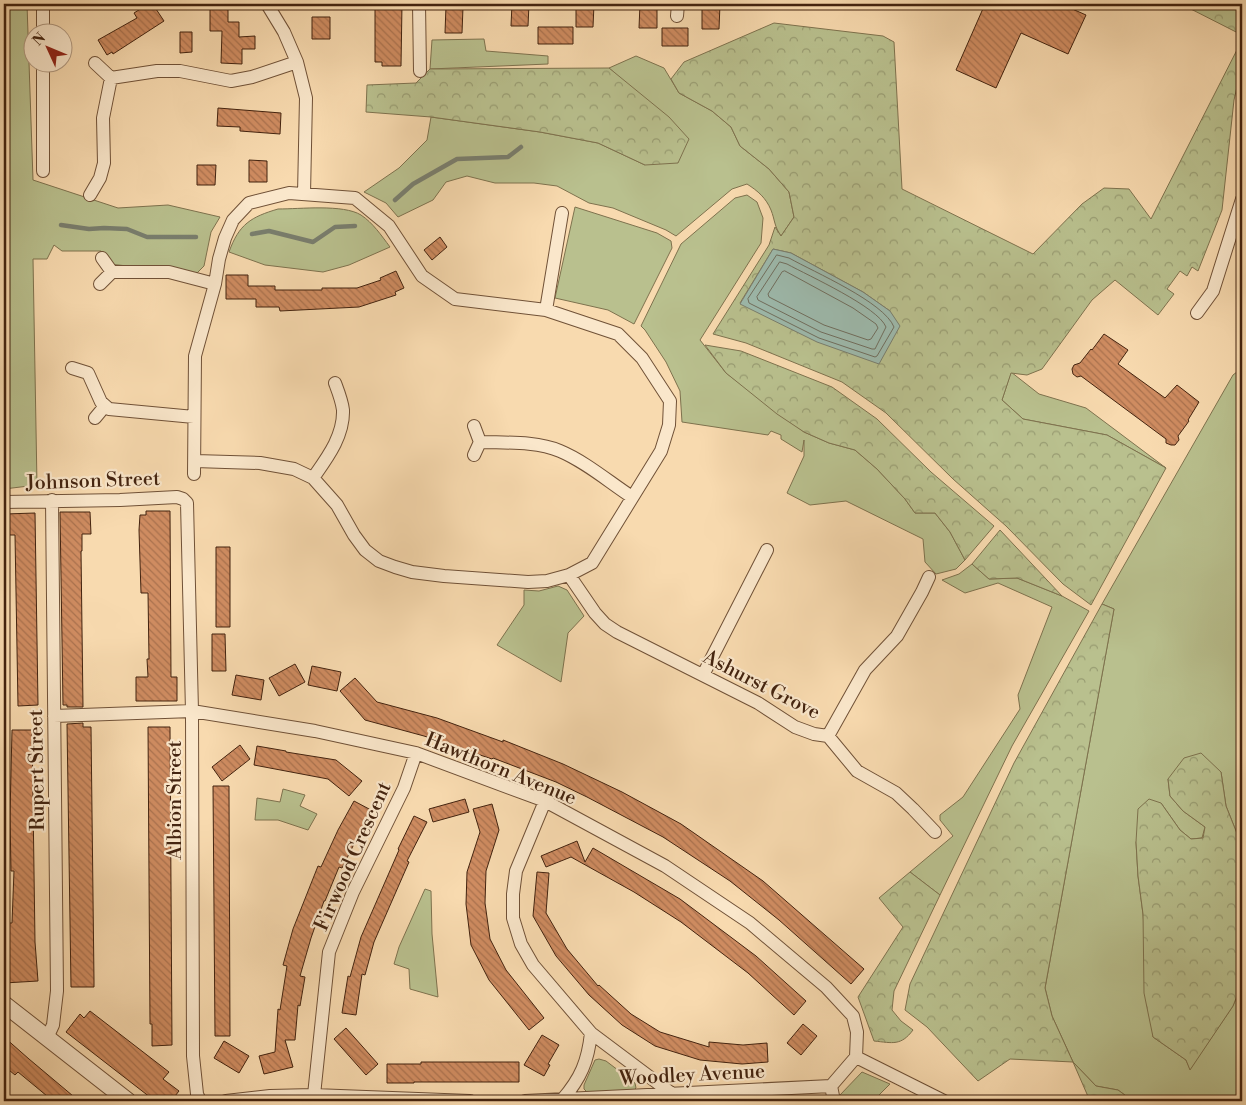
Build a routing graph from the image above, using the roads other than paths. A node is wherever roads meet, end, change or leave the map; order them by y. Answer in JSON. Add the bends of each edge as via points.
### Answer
{"nodes":[{"id":1,"x":43,"y":4,"type":"edge"},
{"id":2,"x":266,"y":4,"type":"edge"},
{"id":3,"x":419,"y":4,"type":"edge"},
{"id":4,"x":43,"y":22,"type":"edge"},
{"id":5,"x":95,"y":62,"type":"dead end"},
{"id":6,"x":297,"y":62,"type":"junction"},
{"id":7,"x":420,"y":71,"type":"dead end"},
{"id":8,"x":43,"y":72,"type":"edge"},
{"id":9,"x":111,"y":78,"type":"junction"},
{"id":10,"x":42,"y":172,"type":"dead end"},
{"id":11,"x":304,"y":194,"type":"junction"},
{"id":12,"x":90,"y":195,"type":"dead end"},
{"id":13,"x":1242,"y":199,"type":"edge"},
{"id":14,"x":562,"y":213,"type":"dead end"},
{"id":15,"x":102,"y":258,"type":"dead end"},
{"id":16,"x":112,"y":272,"type":"junction"},
{"id":17,"x":100,"y":284,"type":"dead end"},
{"id":18,"x":215,"y":284,"type":"junction"},
{"id":19,"x":546,"y":310,"type":"junction"},
{"id":20,"x":1197,"y":314,"type":"dead end"},
{"id":21,"x":72,"y":368,"type":"dead end"},
{"id":22,"x":335,"y":383,"type":"dead end"},
{"id":23,"x":105,"y":406,"type":"junction"},
{"id":24,"x":194,"y":417,"type":"junction"},
{"id":25,"x":95,"y":418,"type":"dead end"},
{"id":26,"x":474,"y":426,"type":"dead end"},
{"id":27,"x":480,"y":442,"type":"junction"},
{"id":28,"x":474,"y":455,"type":"dead end"},
{"id":29,"x":313,"y":478,"type":"junction"},
{"id":30,"x":632,"y":497,"type":"junction"},
{"id":31,"x":183,"y":499,"type":"joint"},
{"id":32,"x":52,"y":500,"type":"junction"},
{"id":33,"x":4,"y":502,"type":"edge"},
{"id":34,"x":767,"y":550,"type":"dead end"},
{"id":35,"x":569,"y":575,"type":"junction"},
{"id":36,"x":928,"y":577,"type":"dead end"},
{"id":37,"x":703,"y":676,"type":"junction"},
{"id":38,"x":192,"y":711,"type":"junction"},
{"id":39,"x":54,"y":716,"type":"junction"},
{"id":40,"x":828,"y":736,"type":"junction"},
{"id":41,"x":416,"y":753,"type":"junction"},
{"id":42,"x":545,"y":801,"type":"junction"},
{"id":43,"x":934,"y":832,"type":"dead end"},
{"id":44,"x":4,"y":1004,"type":"edge"},
{"id":45,"x":591,"y":1033,"type":"junction"},
{"id":46,"x":47,"y":1038,"type":"junction"},
{"id":47,"x":856,"y":1058,"type":"junction"},
{"id":48,"x":831,"y":1086,"type":"junction"},
{"id":49,"x":671,"y":1093,"type":"junction"},
{"id":50,"x":314,"y":1095,"type":"junction"},
{"id":51,"x":642,"y":1098,"type":"edge"},
{"id":52,"x":562,"y":1100,"type":"junction"},
{"id":53,"x":128,"y":1101,"type":"edge"},
{"id":54,"x":200,"y":1101,"type":"edge"},
{"id":55,"x":226,"y":1101,"type":"edge"},
{"id":56,"x":470,"y":1101,"type":"edge"},
{"id":57,"x":525,"y":1101,"type":"edge"},
{"id":58,"x":834,"y":1101,"type":"edge"},
{"id":59,"x":944,"y":1101,"type":"edge"}],
"edges":[{"from":1,"to":4,"type":"street"},
{"from":2,"to":6,"type":"street","via":[[284,32]]},
{"from":3,"to":7,"type":"street"},
{"from":5,"to":9,"type":"street"},
{"from":6,"to":9,"type":"street","via":[[231,81],[180,71]]},
{"from":6,"to":11,"type":"street","via":[[306,98]]},
{"from":8,"to":10,"type":"street"},
{"from":9,"to":12,"type":"street","via":[[103,118],[104,163]]},
{"from":11,"to":18,"type":"street","via":[[289,193],[249,203],[233,220],[219,259]]},
{"from":11,"to":19,"type":"street","via":[[355,198],[389,226],[422,276],[455,298]]},
{"from":13,"to":20,"type":"street","via":[[1213,291]]},
{"from":14,"to":19,"type":"street"},
{"from":15,"to":16,"type":"street"},
{"from":16,"to":17,"type":"street"},
{"from":16,"to":18,"type":"street","via":[[169,272]]},
{"from":18,"to":24,"type":"street","via":[[195,356]]},
{"from":19,"to":30,"type":"street","via":[[618,334],[642,358],[670,401],[669,425],[661,451]]},
{"from":21,"to":23,"type":"street","via":[[88,373]]},
{"from":22,"to":29,"type":"street","via":[[346,395],[340,432]]},
{"from":23,"to":24,"type":"street"},
{"from":23,"to":25,"type":"street"},
{"from":24,"to":29,"type":"street","via":[[194,468],[260,463],[294,469]]},
{"from":26,"to":27,"type":"street"},
{"from":27,"to":28,"type":"street"},
{"from":27,"to":30,"type":"street","via":[[559,451]]},
{"from":29,"to":35,"type":"street","via":[[337,505],[365,550],[396,568],[444,576],[528,582]]},
{"from":30,"to":35,"type":"street","via":[[592,563]]},
{"from":31,"to":32,"type":"street","name":"Johnson Street","via":[[178,496]]},
{"from":31,"to":38,"type":"street","name":"Albion Street","via":[[188,510]]},
{"from":32,"to":33,"type":"street","name":"Johnson Street"},
{"from":32,"to":39,"type":"street","name":"Rupert Street"},
{"from":34,"to":37,"type":"street"},
{"from":35,"to":37,"type":"street","name":"Ashurst Grove","via":[[605,624]]},
{"from":36,"to":40,"type":"street","via":[[897,636],[865,670]]},
{"from":37,"to":40,"type":"street","name":"Ashurst Grove","via":[[758,703],[795,727]]},
{"from":38,"to":39,"type":"street","name":"Hawthorn Avenue"},
{"from":38,"to":41,"type":"street","name":"Hawthorn Avenue","via":[[315,731]]},
{"from":38,"to":54,"type":"street","name":"Albion Street","via":[[193,1056]]},
{"from":39,"to":46,"type":"street","name":"Rupert Street","via":[[57,991],[53,1025]]},
{"from":40,"to":43,"type":"street","name":"Ashurst Grove","via":[[857,771],[896,793]]},
{"from":41,"to":42,"type":"street","name":"Hawthorn Avenue"},
{"from":41,"to":50,"type":"street","name":"Firwood Crescent","via":[[404,788],[353,892],[330,952]]},
{"from":42,"to":45,"type":"street","via":[[516,871],[512,894],[513,918],[521,944],[533,965]]},
{"from":42,"to":47,"type":"street","name":"Hawthorn Avenue","via":[[666,866],[750,923],[826,987],[853,1016],[857,1032]]},
{"from":44,"to":46,"type":"street"},
{"from":45,"to":49,"type":"street"},
{"from":45,"to":52,"type":"street","via":[[583,1069]]},
{"from":46,"to":53,"type":"street"},
{"from":47,"to":48,"type":"street"},
{"from":47,"to":59,"type":"street"},
{"from":48,"to":49,"type":"street","name":"Woodley Avenue"},
{"from":48,"to":58,"type":"street"},
{"from":49,"to":51,"type":"street","name":"Woodley Avenue"},
{"from":50,"to":55,"type":"street"},
{"from":50,"to":56,"type":"street"},
{"from":51,"to":52,"type":"street","name":"Woodley Avenue"},
{"from":52,"to":57,"type":"street","name":"Woodley Avenue"}]}
